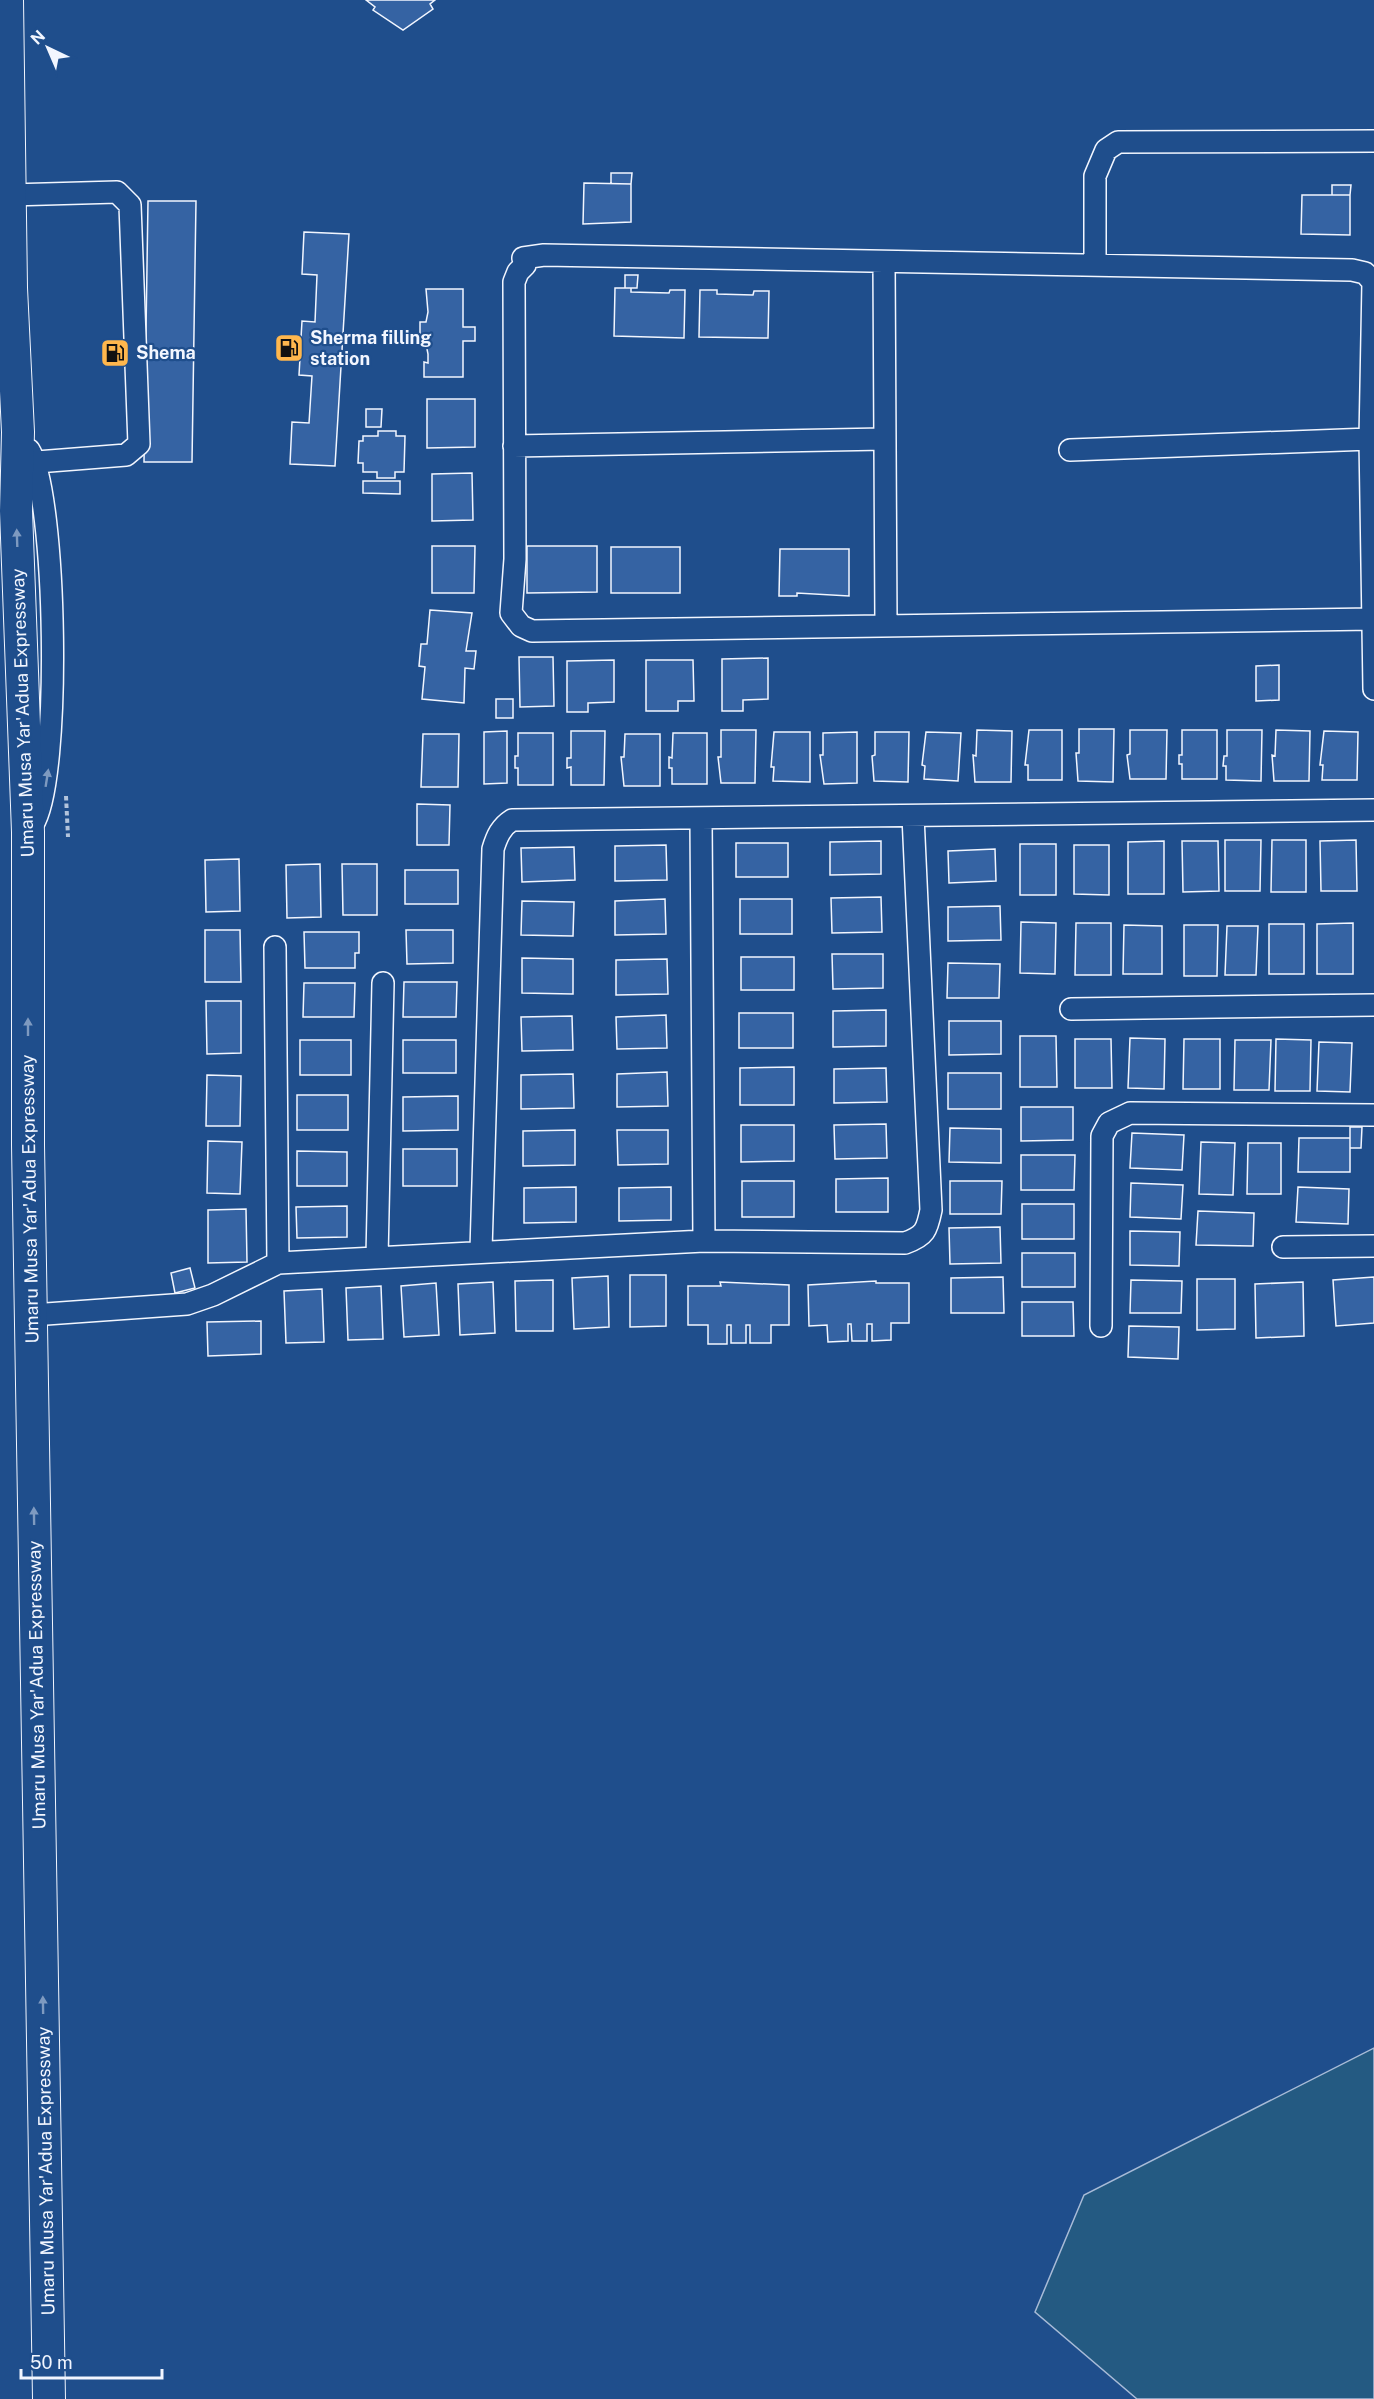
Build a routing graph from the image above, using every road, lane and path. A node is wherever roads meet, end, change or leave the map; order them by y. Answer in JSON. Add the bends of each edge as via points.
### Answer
{"nodes":[{"id":1,"x":7,"y":0,"type":"edge"},
{"id":2,"x":1374,"y":141,"type":"edge"},
{"id":3,"x":10,"y":195,"type":"junction"},
{"id":4,"x":0,"y":256,"type":"edge"},
{"id":5,"x":884,"y":262,"type":"junction"},
{"id":6,"x":1095,"y":265,"type":"junction"},
{"id":7,"x":11,"y":288,"type":"junction"},
{"id":8,"x":18,"y":432,"type":"junction"},
{"id":9,"x":884,"y":439,"type":"junction"},
{"id":10,"x":1370,"y":439,"type":"junction"},
{"id":11,"x":514,"y":446,"type":"junction"},
{"id":12,"x":1070,"y":450,"type":"dead end"},
{"id":13,"x":37,"y":462,"type":"junction"},
{"id":14,"x":1373,"y":619,"type":"edge"},
{"id":15,"x":886,"y":624,"type":"junction"},
{"id":16,"x":1374,"y":689,"type":"edge"},
{"id":17,"x":66,"y":796,"type":"dead end"},
{"id":18,"x":1374,"y":810,"type":"edge"},
{"id":19,"x":913,"y":816,"type":"junction"},
{"id":20,"x":701,"y":820,"type":"junction"},
{"id":21,"x":28,"y":832,"type":"junction"},
{"id":22,"x":68,"y":837,"type":"dead end"},
{"id":23,"x":275,"y":947,"type":"dead end"},
{"id":24,"x":383,"y":983,"type":"dead end"},
{"id":25,"x":1374,"y":1005,"type":"edge"},
{"id":26,"x":1071,"y":1009,"type":"dead end"},
{"id":27,"x":1374,"y":1115,"type":"edge"},
{"id":28,"x":704,"y":1241,"type":"junction"},
{"id":29,"x":1374,"y":1246,"type":"edge"},
{"id":30,"x":1283,"y":1247,"type":"dead end"},
{"id":31,"x":481,"y":1251,"type":"junction"},
{"id":32,"x":376,"y":1257,"type":"junction"},
{"id":33,"x":278,"y":1263,"type":"junction"},
{"id":34,"x":32,"y":1315,"type":"junction"},
{"id":35,"x":1101,"y":1326,"type":"dead end"},
{"id":36,"x":49,"y":2399,"type":"edge"}],
"edges":[{"from":1,"to":3,"type":"highway","name":"Umaru Musa Yar'Adua Expressway"},
{"from":2,"to":6,"type":"street","via":[[1118,142],[1106,150],[1095,176]]},
{"from":3,"to":7,"type":"highway","name":"Umaru Musa Yar'Adua Expressway"},
{"from":3,"to":13,"type":"street","via":[[117,192],[130,205],[139,444],[126,455]]},
{"from":4,"to":7,"type":"highway"},
{"from":5,"to":6,"type":"street"},
{"from":5,"to":9,"type":"street"},
{"from":5,"to":11,"type":"street","via":[[544,255],[523,258],[525,265],[514,282]]},
{"from":6,"to":10,"type":"street","via":[[1365,273],[1373,282]]},
{"from":7,"to":8,"type":"highway","name":"Umaru Musa Yar'Adua Expressway"},
{"from":8,"to":13,"type":"street"},
{"from":21,"to":8,"type":"highway","name":"Umaru Musa Yar'Adua Expressway","one_way":true,"via":[[16,511]]},
{"from":9,"to":11,"type":"street"},
{"from":9,"to":15,"type":"street"},
{"from":10,"to":12,"type":"street"},
{"from":10,"to":14,"type":"street"},
{"from":11,"to":15,"type":"street","via":[[515,560],[511,614],[521,626],[532,631]]},
{"from":21,"to":13,"type":"street","one_way":true,"via":[[38,817],[48,776],[52,696],[49,571]]},
{"from":14,"to":15,"type":"street"},
{"from":14,"to":16,"type":"street"},
{"from":17,"to":22,"type":"path"},
{"from":18,"to":19,"type":"street"},
{"from":19,"to":20,"type":"street"},
{"from":19,"to":28,"type":"street","via":[[931,1210],[928,1225],[920,1238],[905,1243]]},
{"from":20,"to":28,"type":"street"},
{"from":20,"to":31,"type":"street","via":[[512,820],[497,836],[493,849]]},
{"from":34,"to":21,"type":"highway","name":"Umaru Musa Yar'Adua Expressway","one_way":true},
{"from":23,"to":33,"type":"street"},
{"from":24,"to":32,"type":"street"},
{"from":25,"to":26,"type":"street"},
{"from":27,"to":35,"type":"street","via":[[1130,1113],[1109,1123],[1102,1136]]},
{"from":28,"to":31,"type":"street"},
{"from":29,"to":30,"type":"street"},
{"from":31,"to":32,"type":"street"},
{"from":32,"to":33,"type":"street"},
{"from":33,"to":34,"type":"street","via":[[187,1304]]},
{"from":36,"to":34,"type":"highway","name":"Umaru Musa Yar'Adua Expressway","one_way":true}]}
